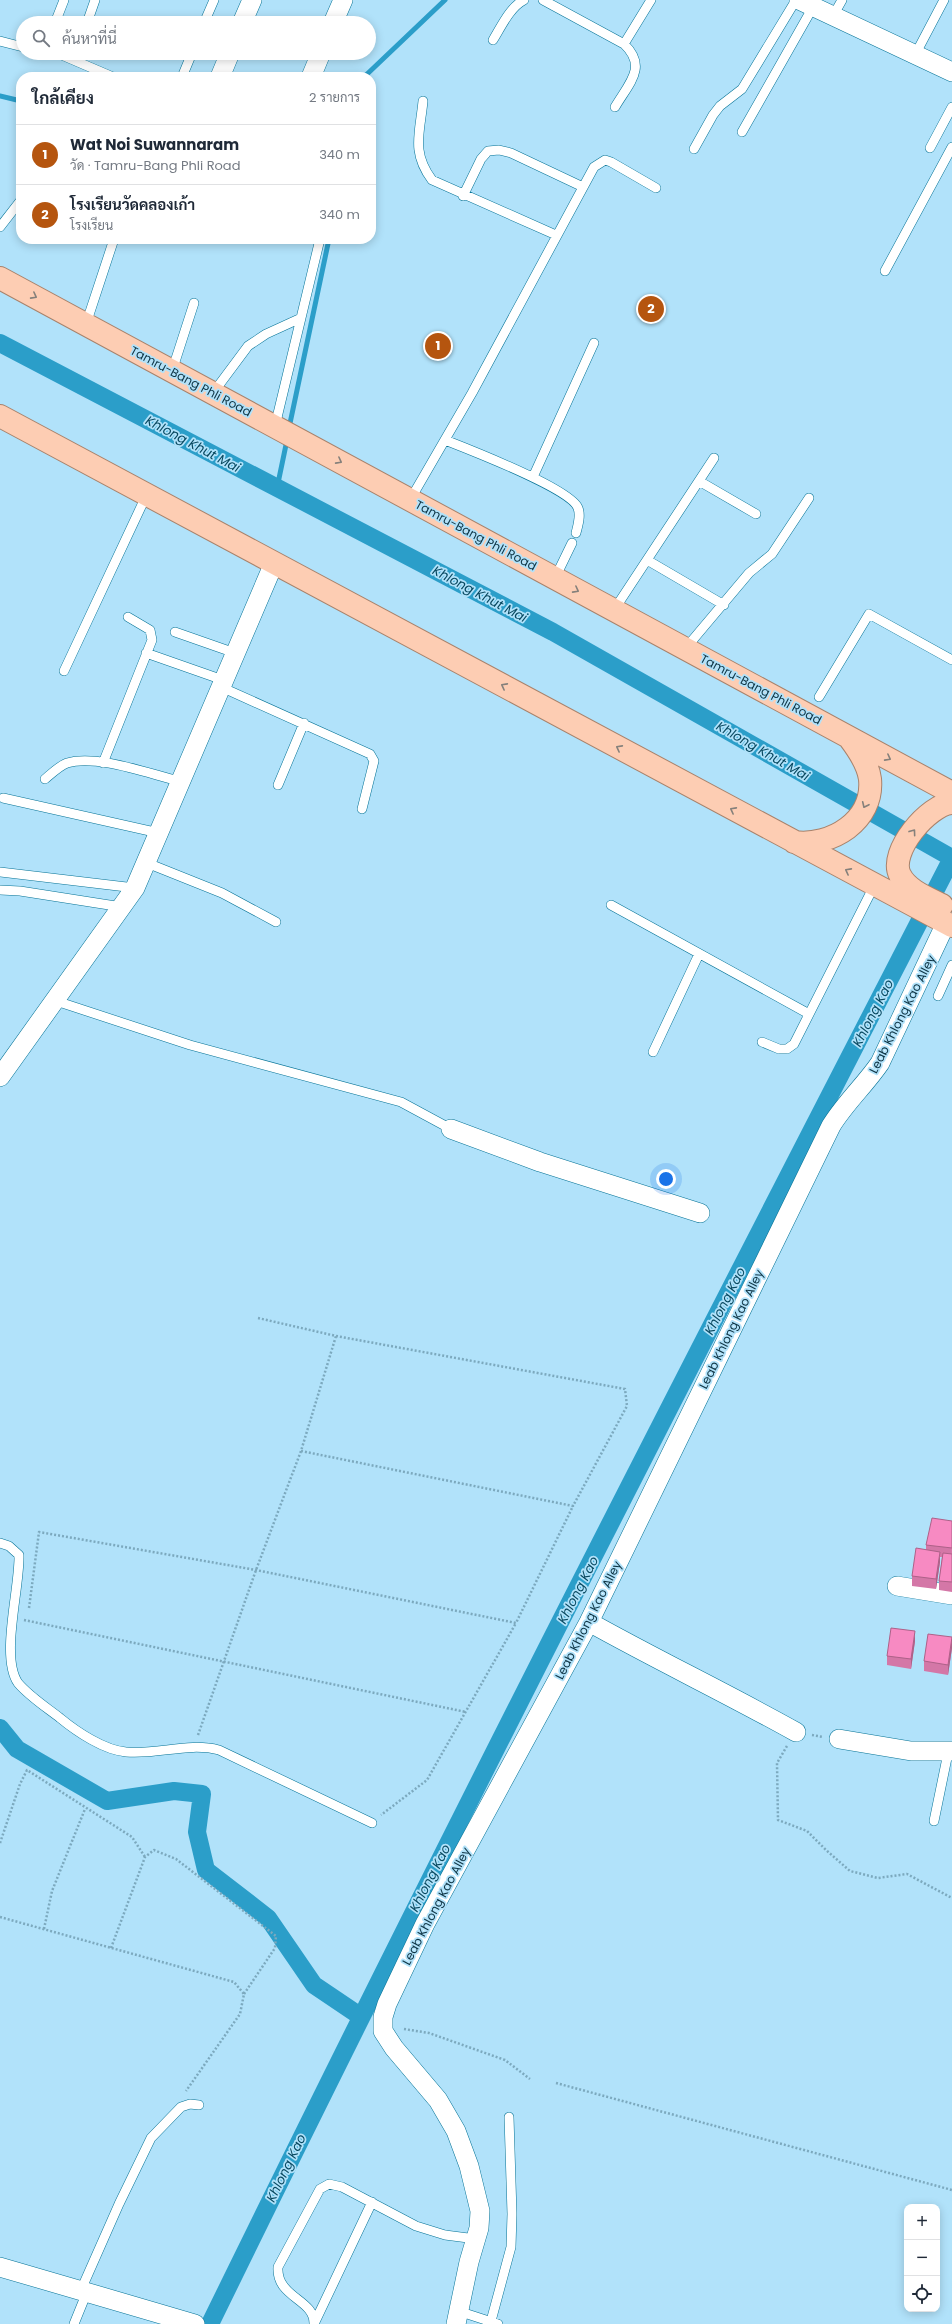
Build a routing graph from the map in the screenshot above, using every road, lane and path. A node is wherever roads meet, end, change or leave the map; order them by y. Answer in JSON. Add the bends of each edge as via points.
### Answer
{"nodes":[{"id":1,"x":64,"y":0,"type":"edge"},
{"id":2,"x":95,"y":0,"type":"edge"},
{"id":3,"x":214,"y":0,"type":"edge"},
{"id":4,"x":252,"y":0,"type":"edge"},
{"id":5,"x":343,"y":0,"type":"edge"},
{"id":6,"x":524,"y":0,"type":"edge"},
{"id":7,"x":543,"y":0,"type":"edge"},
{"id":8,"x":651,"y":0,"type":"edge"},
{"id":9,"x":796,"y":0,"type":"edge"},
{"id":10,"x":944,"y":0,"type":"edge"},
{"id":11,"x":806,"y":3,"type":"edge"},
{"id":12,"x":837,"y":8,"type":"edge"},
{"id":13,"x":58,"y":16,"type":"edge"},
{"id":14,"x":89,"y":16,"type":"edge"},
{"id":15,"x":207,"y":16,"type":"edge"},
{"id":16,"x":245,"y":16,"type":"edge"},
{"id":17,"x":337,"y":16,"type":"edge"},
{"id":18,"x":493,"y":40,"type":"dead end"},
{"id":19,"x":0,"y":41,"type":"edge"},
{"id":20,"x":624,"y":44,"type":"junction"},
{"id":21,"x":16,"y":45,"type":"edge"},
{"id":22,"x":915,"y":55,"type":"junction"},
{"id":23,"x":80,"y":60,"type":"edge"},
{"id":24,"x":189,"y":60,"type":"edge"},
{"id":25,"x":227,"y":60,"type":"edge"},
{"id":26,"x":318,"y":60,"type":"edge"},
{"id":27,"x":103,"y":72,"type":"edge"},
{"id":28,"x":184,"y":72,"type":"edge"},
{"id":29,"x":222,"y":72,"type":"edge"},
{"id":30,"x":313,"y":72,"type":"edge"},
{"id":31,"x":952,"y":72,"type":"edge"},
{"id":32,"x":423,"y":101,"type":"dead end"},
{"id":33,"x":952,"y":107,"type":"edge"},
{"id":34,"x":615,"y":108,"type":"dead end"},
{"id":35,"x":742,"y":132,"type":"dead end"},
{"id":36,"x":952,"y":147,"type":"edge"},
{"id":37,"x":930,"y":148,"type":"dead end"},
{"id":38,"x":694,"y":149,"type":"dead end"},
{"id":39,"x":583,"y":187,"type":"junction"},
{"id":40,"x":656,"y":188,"type":"dead end"},
{"id":41,"x":463,"y":196,"type":"junction"},
{"id":42,"x":16,"y":206,"type":"edge"},
{"id":43,"x":0,"y":227,"type":"edge"},
{"id":44,"x":556,"y":235,"type":"junction"},
{"id":45,"x":112,"y":244,"type":"edge"},
{"id":46,"x":319,"y":244,"type":"edge"},
{"id":47,"x":885,"y":271,"type":"dead end"},
{"id":48,"x":0,"y":278,"type":"edge"},
{"id":49,"x":194,"y":303,"type":"dead end"},
{"id":50,"x":300,"y":318,"type":"junction"},
{"id":51,"x":86,"y":324,"type":"junction"},
{"id":52,"x":594,"y":343,"type":"dead end"},
{"id":53,"x":172,"y":371,"type":"junction"},
{"id":54,"x":213,"y":393,"type":"junction"},
{"id":55,"x":0,"y":416,"type":"edge"},
{"id":56,"x":275,"y":426,"type":"junction"},
{"id":57,"x":445,"y":440,"type":"junction"},
{"id":58,"x":714,"y":458,"type":"dead end"},
{"id":59,"x":533,"y":477,"type":"junction"},
{"id":60,"x":699,"y":481,"type":"junction"},
{"id":61,"x":147,"y":494,"type":"junction"},
{"id":62,"x":809,"y":498,"type":"dead end"},
{"id":63,"x":410,"y":500,"type":"junction"},
{"id":64,"x":756,"y":514,"type":"dead end"},
{"id":65,"x":576,"y":532,"type":"dead end"},
{"id":66,"x":572,"y":543,"type":"dead end"},
{"id":67,"x":647,"y":560,"type":"junction"},
{"id":68,"x":274,"y":563,"type":"junction"},
{"id":69,"x":555,"y":578,"type":"junction"},
{"id":70,"x":724,"y":605,"type":"junction"},
{"id":71,"x":614,"y":610,"type":"junction"},
{"id":72,"x":128,"y":617,"type":"dead end"},
{"id":73,"x":175,"y":632,"type":"dead end"},
{"id":74,"x":685,"y":649,"type":"junction"},
{"id":75,"x":146,"y":653,"type":"junction"},
{"id":76,"x":235,"y":653,"type":"junction"},
{"id":77,"x":952,"y":660,"type":"edge"},
{"id":78,"x":64,"y":671,"type":"dead end"},
{"id":79,"x":222,"y":683,"type":"junction"},
{"id":80,"x":819,"y":697,"type":"dead end"},
{"id":81,"x":304,"y":723,"type":"junction"},
{"id":82,"x":848,"y":736,"type":"junction"},
{"id":83,"x":103,"y":763,"type":"junction"},
{"id":84,"x":45,"y":779,"type":"dead end"},
{"id":85,"x":179,"y":781,"type":"junction"},
{"id":86,"x":278,"y":785,"type":"dead end"},
{"id":87,"x":952,"y":793,"type":"edge"},
{"id":88,"x":3,"y":798,"type":"dead end"},
{"id":89,"x":944,"y":806,"type":"edge"},
{"id":90,"x":362,"y":809,"type":"dead end"},
{"id":91,"x":159,"y":833,"type":"junction"},
{"id":92,"x":793,"y":842,"type":"junction"},
{"id":93,"x":147,"y":863,"type":"junction"},
{"id":94,"x":0,"y":872,"type":"edge"},
{"id":95,"x":874,"y":886,"type":"junction"},
{"id":96,"x":135,"y":888,"type":"junction"},
{"id":97,"x":0,"y":890,"type":"edge"},
{"id":98,"x":910,"y":896,"type":"junction"},
{"id":99,"x":612,"y":905,"type":"dead end"},
{"id":100,"x":122,"y":907,"type":"junction"},
{"id":101,"x":947,"y":917,"type":"edge"},
{"id":102,"x":276,"y":922,"type":"dead end"},
{"id":103,"x":699,"y":954,"type":"junction"},
{"id":104,"x":952,"y":964,"type":"edge"},
{"id":105,"x":938,"y":996,"type":"dead end"},
{"id":106,"x":53,"y":1000,"type":"junction"},
{"id":107,"x":809,"y":1014,"type":"junction"},
{"id":108,"x":762,"y":1042,"type":"dead end"},
{"id":109,"x":653,"y":1052,"type":"dead end"},
{"id":110,"x":2,"y":1071,"type":"edge"},
{"id":111,"x":451,"y":1129,"type":"joint"},
{"id":112,"x":700,"y":1213,"type":"dead end"},
{"id":113,"x":258,"y":1318,"type":"dead end"},
{"id":114,"x":336,"y":1336,"type":"junction"},
{"id":115,"x":301,"y":1451,"type":"junction"},
{"id":116,"x":573,"y":1506,"type":"junction"},
{"id":117,"x":0,"y":1542,"type":"edge"},
{"id":118,"x":256,"y":1570,"type":"junction"},
{"id":119,"x":897,"y":1586,"type":"dead end"},
{"id":120,"x":952,"y":1595,"type":"edge"},
{"id":121,"x":12,"y":1618,"type":"junction"},
{"id":122,"x":27,"y":1621,"type":"junction"},
{"id":123,"x":589,"y":1622,"type":"junction"},
{"id":124,"x":516,"y":1623,"type":"junction"},
{"id":125,"x":224,"y":1662,"type":"junction"},
{"id":126,"x":466,"y":1712,"type":"junction"},
{"id":127,"x":796,"y":1732,"type":"junction"},
{"id":128,"x":839,"y":1739,"type":"joint"},
{"id":129,"x":194,"y":1746,"type":"junction"},
{"id":130,"x":950,"y":1752,"type":"edge"},
{"id":131,"x":85,"y":1809,"type":"junction"},
{"id":132,"x":934,"y":1821,"type":"dead end"},
{"id":133,"x":372,"y":1823,"type":"joint"},
{"id":134,"x":0,"y":1843,"type":"edge"},
{"id":135,"x":145,"y":1857,"type":"junction"},
{"id":136,"x":952,"y":1898,"type":"edge"},
{"id":137,"x":0,"y":1917,"type":"edge"},
{"id":138,"x":44,"y":1929,"type":"junction"},
{"id":139,"x":111,"y":1948,"type":"junction"},
{"id":140,"x":244,"y":1994,"type":"junction"},
{"id":141,"x":383,"y":2031,"type":"junction"},
{"id":142,"x":530,"y":2079,"type":"dead end"},
{"id":143,"x":556,"y":2083,"type":"dead end"},
{"id":144,"x":184,"y":2093,"type":"dead end"},
{"id":145,"x":199,"y":2105,"type":"dead end"},
{"id":146,"x":509,"y":2117,"type":"dead end"},
{"id":147,"x":952,"y":2190,"type":"edge"},
{"id":148,"x":372,"y":2202,"type":"junction"},
{"id":149,"x":476,"y":2240,"type":"junction"},
{"id":150,"x":0,"y":2267,"type":"edge"},
{"id":151,"x":84,"y":2291,"type":"junction"},
{"id":152,"x":456,"y":2318,"type":"edge"},
{"id":153,"x":495,"y":2323,"type":"edge"},
{"id":154,"x":74,"y":2324,"type":"edge"},
{"id":155,"x":195,"y":2324,"type":"edge"},
{"id":156,"x":314,"y":2324,"type":"edge"}],
"edges":[{"from":1,"to":13,"type":"lane"},
{"from":2,"to":14,"type":"lane"},
{"from":3,"to":15,"type":"lane"},
{"from":4,"to":16,"type":"street"},
{"from":5,"to":17,"type":"street"},
{"from":6,"to":18,"type":"lane","via":[[505,19]]},
{"from":7,"to":20,"type":"lane"},
{"from":8,"to":20,"type":"lane"},
{"from":9,"to":38,"type":"lane","via":[[742,89],[720,106]]},
{"from":10,"to":22,"type":"lane"},
{"from":11,"to":12,"type":"street"},
{"from":11,"to":35,"type":"lane"},
{"from":12,"to":22,"type":"street"},
{"from":19,"to":21,"type":"lane"},
{"from":20,"to":34,"type":"lane","via":[[634,54],[637,64],[633,77]]},
{"from":22,"to":31,"type":"street"},
{"from":23,"to":27,"type":"lane"},
{"from":24,"to":28,"type":"lane"},
{"from":25,"to":29,"type":"street"},
{"from":26,"to":30,"type":"street"},
{"from":32,"to":41,"type":"lane","via":[[418,151],[422,167],[432,180]]},
{"from":33,"to":37,"type":"lane"},
{"from":36,"to":47,"type":"lane"},
{"from":39,"to":40,"type":"lane","via":[[594,167],[605,160]]},
{"from":39,"to":41,"type":"lane","via":[[511,153],[499,150],[488,151],[481,158]]},
{"from":39,"to":44,"type":"lane"},
{"from":41,"to":44,"type":"lane"},
{"from":42,"to":43,"type":"lane"},
{"from":44,"to":57,"type":"lane"},
{"from":45,"to":51,"type":"lane"},
{"from":46,"to":50,"type":"lane"},
{"from":48,"to":51,"type":"main road","name":"Tamru-Bang Phli Road","one_way":true},
{"from":49,"to":53,"type":"lane"},
{"from":50,"to":54,"type":"lane","via":[[266,334],[248,346]]},
{"from":50,"to":56,"type":"lane"},
{"from":51,"to":53,"type":"main road","name":"Tamru-Bang Phli Road"},
{"from":52,"to":59,"type":"lane"},
{"from":53,"to":54,"type":"main road","name":"Tamru-Bang Phli Road"},
{"from":54,"to":56,"type":"main road","name":"Tamru-Bang Phli Road"},
{"from":55,"to":61,"type":"main road"},
{"from":56,"to":63,"type":"main road","name":"Tamru-Bang Phli Road","one_way":true},
{"from":57,"to":59,"type":"lane"},
{"from":57,"to":63,"type":"lane"},
{"from":58,"to":60,"type":"lane"},
{"from":59,"to":65,"type":"lane","via":[[573,500],[579,513]]},
{"from":60,"to":64,"type":"lane"},
{"from":60,"to":67,"type":"lane"},
{"from":61,"to":68,"type":"main road"},
{"from":61,"to":78,"type":"lane"},
{"from":62,"to":70,"type":"lane","via":[[772,554],[749,573]]},
{"from":63,"to":69,"type":"main road","name":"Tamru-Bang Phli Road"},
{"from":66,"to":69,"type":"lane"},
{"from":67,"to":70,"type":"lane"},
{"from":67,"to":71,"type":"lane"},
{"from":68,"to":76,"type":"street"},
{"from":92,"to":68,"type":"main road","one_way":true},
{"from":69,"to":71,"type":"main road","name":"Tamru-Bang Phli Road","one_way":true},
{"from":70,"to":74,"type":"lane"},
{"from":71,"to":74,"type":"main road","name":"Tamru-Bang Phli Road"},
{"from":72,"to":75,"type":"lane","via":[[150,630],[152,634]]},
{"from":73,"to":76,"type":"lane"},
{"from":74,"to":82,"type":"main road","name":"Tamru-Bang Phli Road"},
{"from":75,"to":79,"type":"lane"},
{"from":75,"to":83,"type":"lane"},
{"from":76,"to":79,"type":"street"},
{"from":77,"to":80,"type":"lane","via":[[869,614]]},
{"from":79,"to":81,"type":"lane"},
{"from":79,"to":85,"type":"street"},
{"from":81,"to":86,"type":"lane"},
{"from":81,"to":90,"type":"lane","via":[[370,754],[374,762]]},
{"from":82,"to":87,"type":"main road","name":"Tamru-Bang Phli Road","one_way":true},
{"from":82,"to":92,"type":"main road","one_way":true,"via":[[860,751],[869,772],[870,789],[865,806],[856,820],[834,837],[814,843]]},
{"from":83,"to":84,"type":"lane","via":[[77,761],[66,764]]},
{"from":83,"to":85,"type":"lane"},
{"from":85,"to":91,"type":"street"},
{"from":88,"to":91,"type":"lane"},
{"from":98,"to":89,"type":"main road","one_way":true,"via":[[900,876],[898,860],[914,829]]},
{"from":91,"to":93,"type":"street"},
{"from":95,"to":92,"type":"main road","one_way":true},
{"from":93,"to":96,"type":"street"},
{"from":93,"to":102,"type":"lane","via":[[222,893]]},
{"from":94,"to":96,"type":"lane"},
{"from":95,"to":98,"type":"main road"},
{"from":95,"to":107,"type":"lane"},
{"from":96,"to":100,"type":"street"},
{"from":97,"to":100,"type":"lane"},
{"from":98,"to":101,"type":"main road"},
{"from":99,"to":103,"type":"lane"},
{"from":100,"to":106,"type":"street"},
{"from":101,"to":123,"type":"street","name":"Leab Khlong Kao Alley","via":[[880,1063],[831,1126]]},
{"from":103,"to":107,"type":"lane"},
{"from":103,"to":109,"type":"lane"},
{"from":104,"to":105,"type":"lane"},
{"from":106,"to":110,"type":"street"},
{"from":106,"to":111,"type":"lane","via":[[190,1045],[401,1102]]},
{"from":107,"to":108,"type":"lane","via":[[794,1044],[787,1049],[779,1049]]},
{"from":111,"to":112,"type":"street","via":[[540,1162]]},
{"from":113,"to":114,"type":"path"},
{"from":114,"to":115,"type":"path"},
{"from":114,"to":116,"type":"path","via":[[625,1389],[627,1406]]},
{"from":115,"to":116,"type":"path"},
{"from":115,"to":118,"type":"path"},
{"from":116,"to":124,"type":"path"},
{"from":117,"to":121,"type":"lane","via":[[19,1555],[20,1566]]},
{"from":118,"to":122,"type":"path","via":[[39,1532]]},
{"from":118,"to":124,"type":"path"},
{"from":118,"to":125,"type":"path"},
{"from":119,"to":120,"type":"street"},
{"from":121,"to":122,"type":"path"},
{"from":121,"to":129,"type":"lane","via":[[11,1669],[18,1682],[65,1723],[120,1752],[141,1754]]},
{"from":122,"to":125,"type":"path"},
{"from":123,"to":127,"type":"street"},
{"from":123,"to":141,"type":"street","name":"Leab Khlong Kao Alley","via":[[409,1956],[387,2004],[383,2017]]},
{"from":124,"to":126,"type":"path"},
{"from":125,"to":126,"type":"path"},
{"from":125,"to":129,"type":"path"},
{"from":126,"to":133,"type":"path","via":[[427,1780]]},
{"from":127,"to":128,"type":"path"},
{"from":127,"to":136,"type":"path","via":[[777,1763],[778,1820],[807,1831],[850,1871],[878,1878],[907,1874]]},
{"from":128,"to":130,"type":"street","via":[[911,1751]]},
{"from":129,"to":133,"type":"lane","via":[[219,1750]]},
{"from":130,"to":132,"type":"lane"},
{"from":131,"to":134,"type":"path","via":[[27,1770]]},
{"from":131,"to":135,"type":"path","via":[[132,1837]]},
{"from":131,"to":138,"type":"path","via":[[52,1891]]},
{"from":135,"to":139,"type":"path"},
{"from":135,"to":140,"type":"path","via":[[154,1850],[176,1858],[276,1936],[275,1948]]},
{"from":137,"to":138,"type":"path"},
{"from":138,"to":139,"type":"path"},
{"from":139,"to":140,"type":"path","via":[[234,1982]]},
{"from":140,"to":144,"type":"path","via":[[240,2014]]},
{"from":141,"to":142,"type":"path","via":[[414,2029],[429,2033],[505,2060]]},
{"from":141,"to":149,"type":"street","via":[[438,2100],[456,2131],[469,2166],[480,2211]]},
{"from":143,"to":147,"type":"path"},
{"from":145,"to":151,"type":"lane","via":[[181,2107],[151,2138],[119,2204]]},
{"from":146,"to":153,"type":"lane","via":[[511,2247]]},
{"from":148,"to":149,"type":"lane","via":[[432,2232]]},
{"from":148,"to":156,"type":"lane"},
{"from":148,"to":156,"type":"lane","via":[[342,2187],[329,2184],[320,2189],[278,2267],[278,2278],[284,2287],[312,2312]]},
{"from":149,"to":152,"type":"street"},
{"from":150,"to":151,"type":"street"},
{"from":151,"to":154,"type":"lane"},
{"from":151,"to":155,"type":"street"},
{"from":152,"to":153,"type":"lane"}]}
